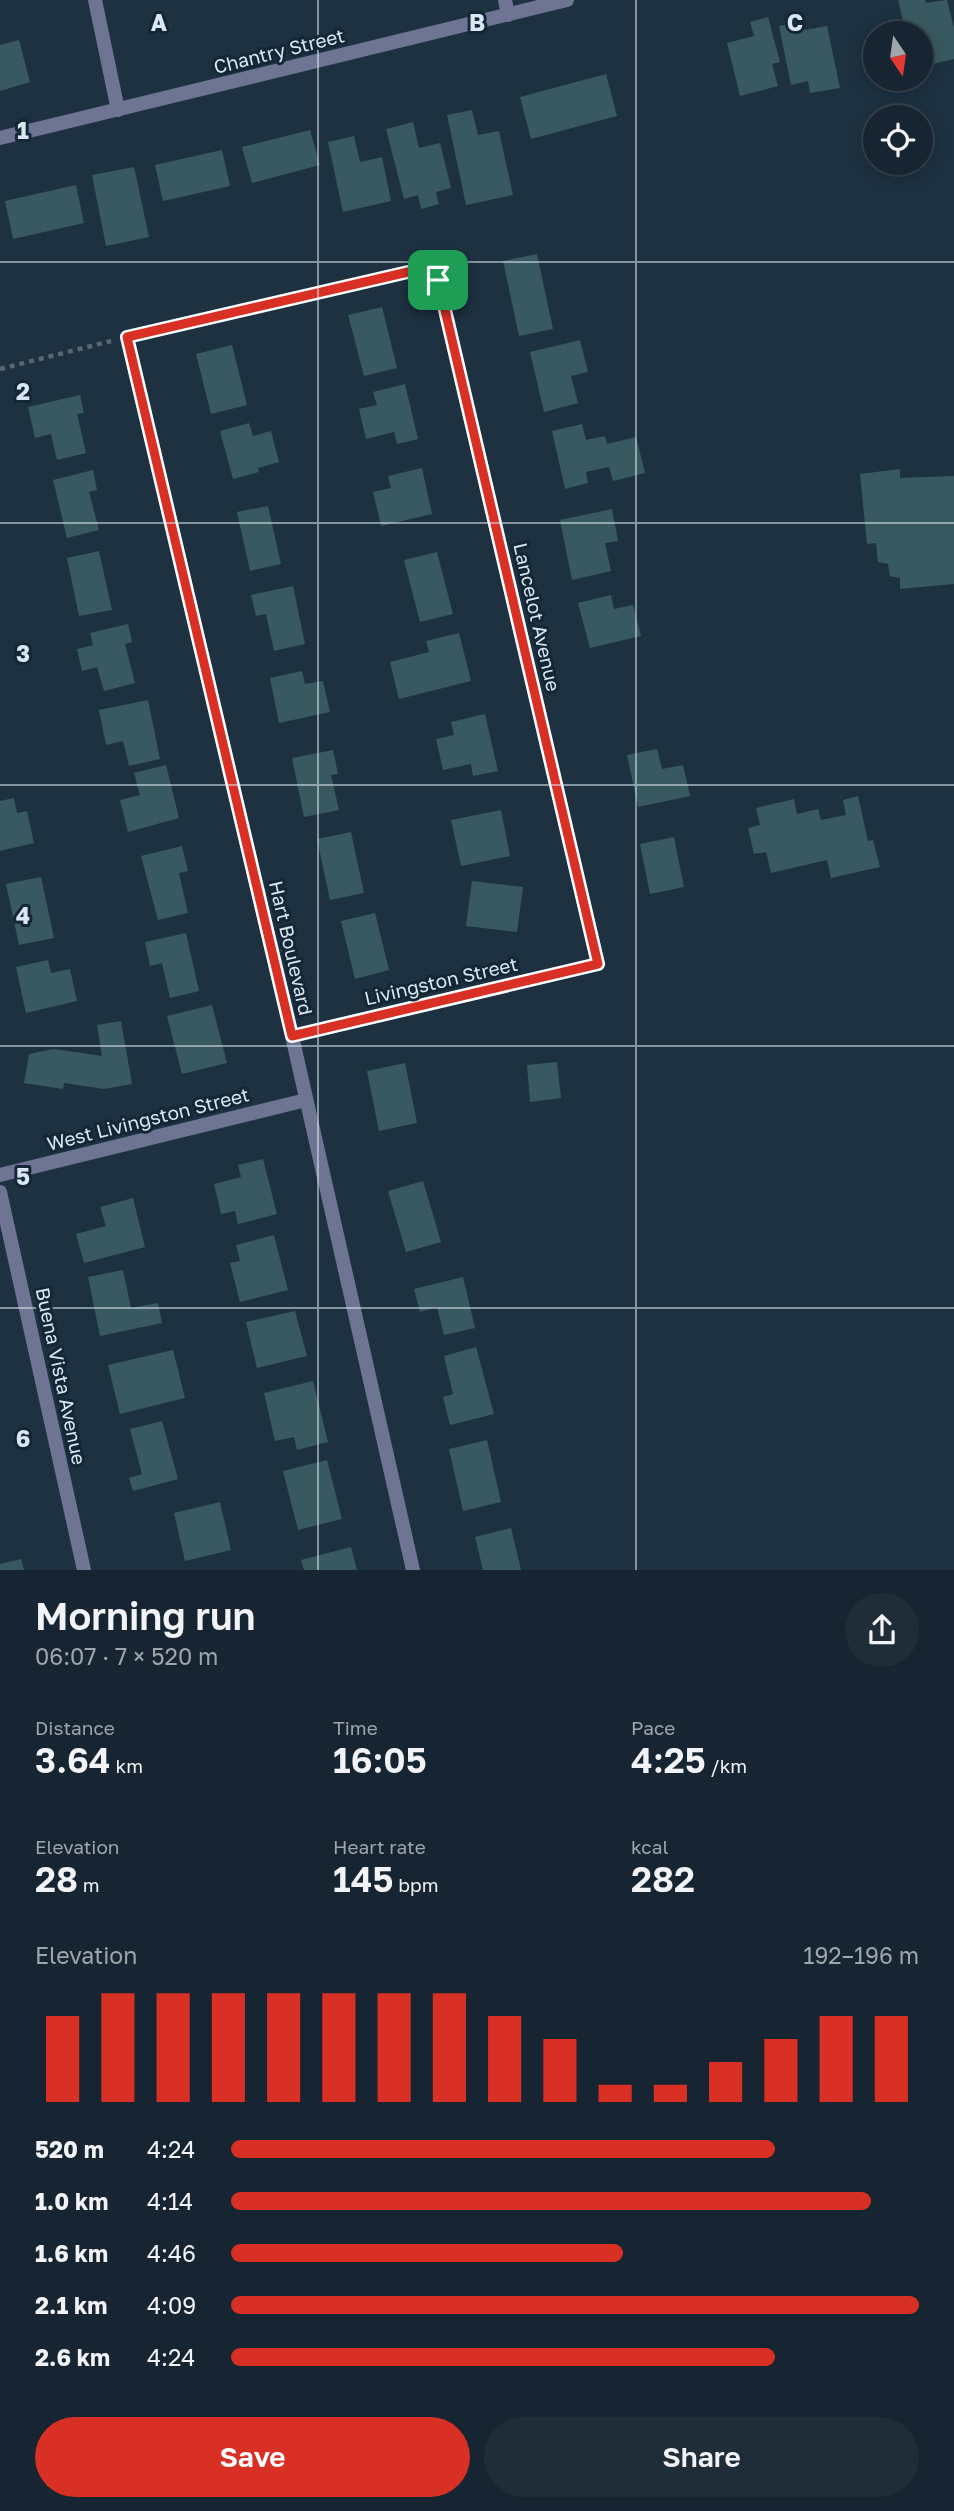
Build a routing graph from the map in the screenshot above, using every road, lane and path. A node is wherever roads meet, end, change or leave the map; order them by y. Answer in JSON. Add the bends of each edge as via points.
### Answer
{"nodes":[{"id":1,"x":96,"y":0,"type":"edge"},
{"id":2,"x":505,"y":0,"type":"edge"},
{"id":3,"x":567,"y":0,"type":"edge"},
{"id":4,"x":508,"y":15,"type":"junction"},
{"id":5,"x":118,"y":110,"type":"junction"},
{"id":6,"x":0,"y":138,"type":"edge"},
{"id":7,"x":438,"y":280,"type":"joint"},
{"id":8,"x":127,"y":337,"type":"junction"},
{"id":9,"x":0,"y":369,"type":"edge"},
{"id":10,"x":598,"y":964,"type":"joint"},
{"id":11,"x":292,"y":1036,"type":"junction"},
{"id":12,"x":306,"y":1100,"type":"junction"},
{"id":13,"x":0,"y":1175,"type":"edge"},
{"id":14,"x":0,"y":1192,"type":"edge"},
{"id":15,"x":84,"y":1570,"type":"edge"},
{"id":16,"x":413,"y":1570,"type":"edge"}],
"edges":[{"from":1,"to":5,"type":"street"},
{"from":2,"to":4,"type":"street"},
{"from":3,"to":4,"type":"street","name":"Chantry Street"},
{"from":4,"to":5,"type":"street","name":"Chantry Street"},
{"from":5,"to":6,"type":"street","name":"Chantry Street"},
{"from":7,"to":8,"type":"path","via":[[408,272]]},
{"from":7,"to":10,"type":"street","name":"Lancelot Avenue"},
{"from":8,"to":9,"type":"path"},
{"from":8,"to":11,"type":"street","name":"Hart Boulevard"},
{"from":10,"to":11,"type":"street","name":"Livingston Street"},
{"from":11,"to":12,"type":"street","name":"Hart Boulevard"},
{"from":12,"to":13,"type":"street","name":"West Livingston Street"},
{"from":12,"to":16,"type":"street","name":"Hart Boulevard"},
{"from":14,"to":15,"type":"street","name":"Buena Vista Avenue"}]}
